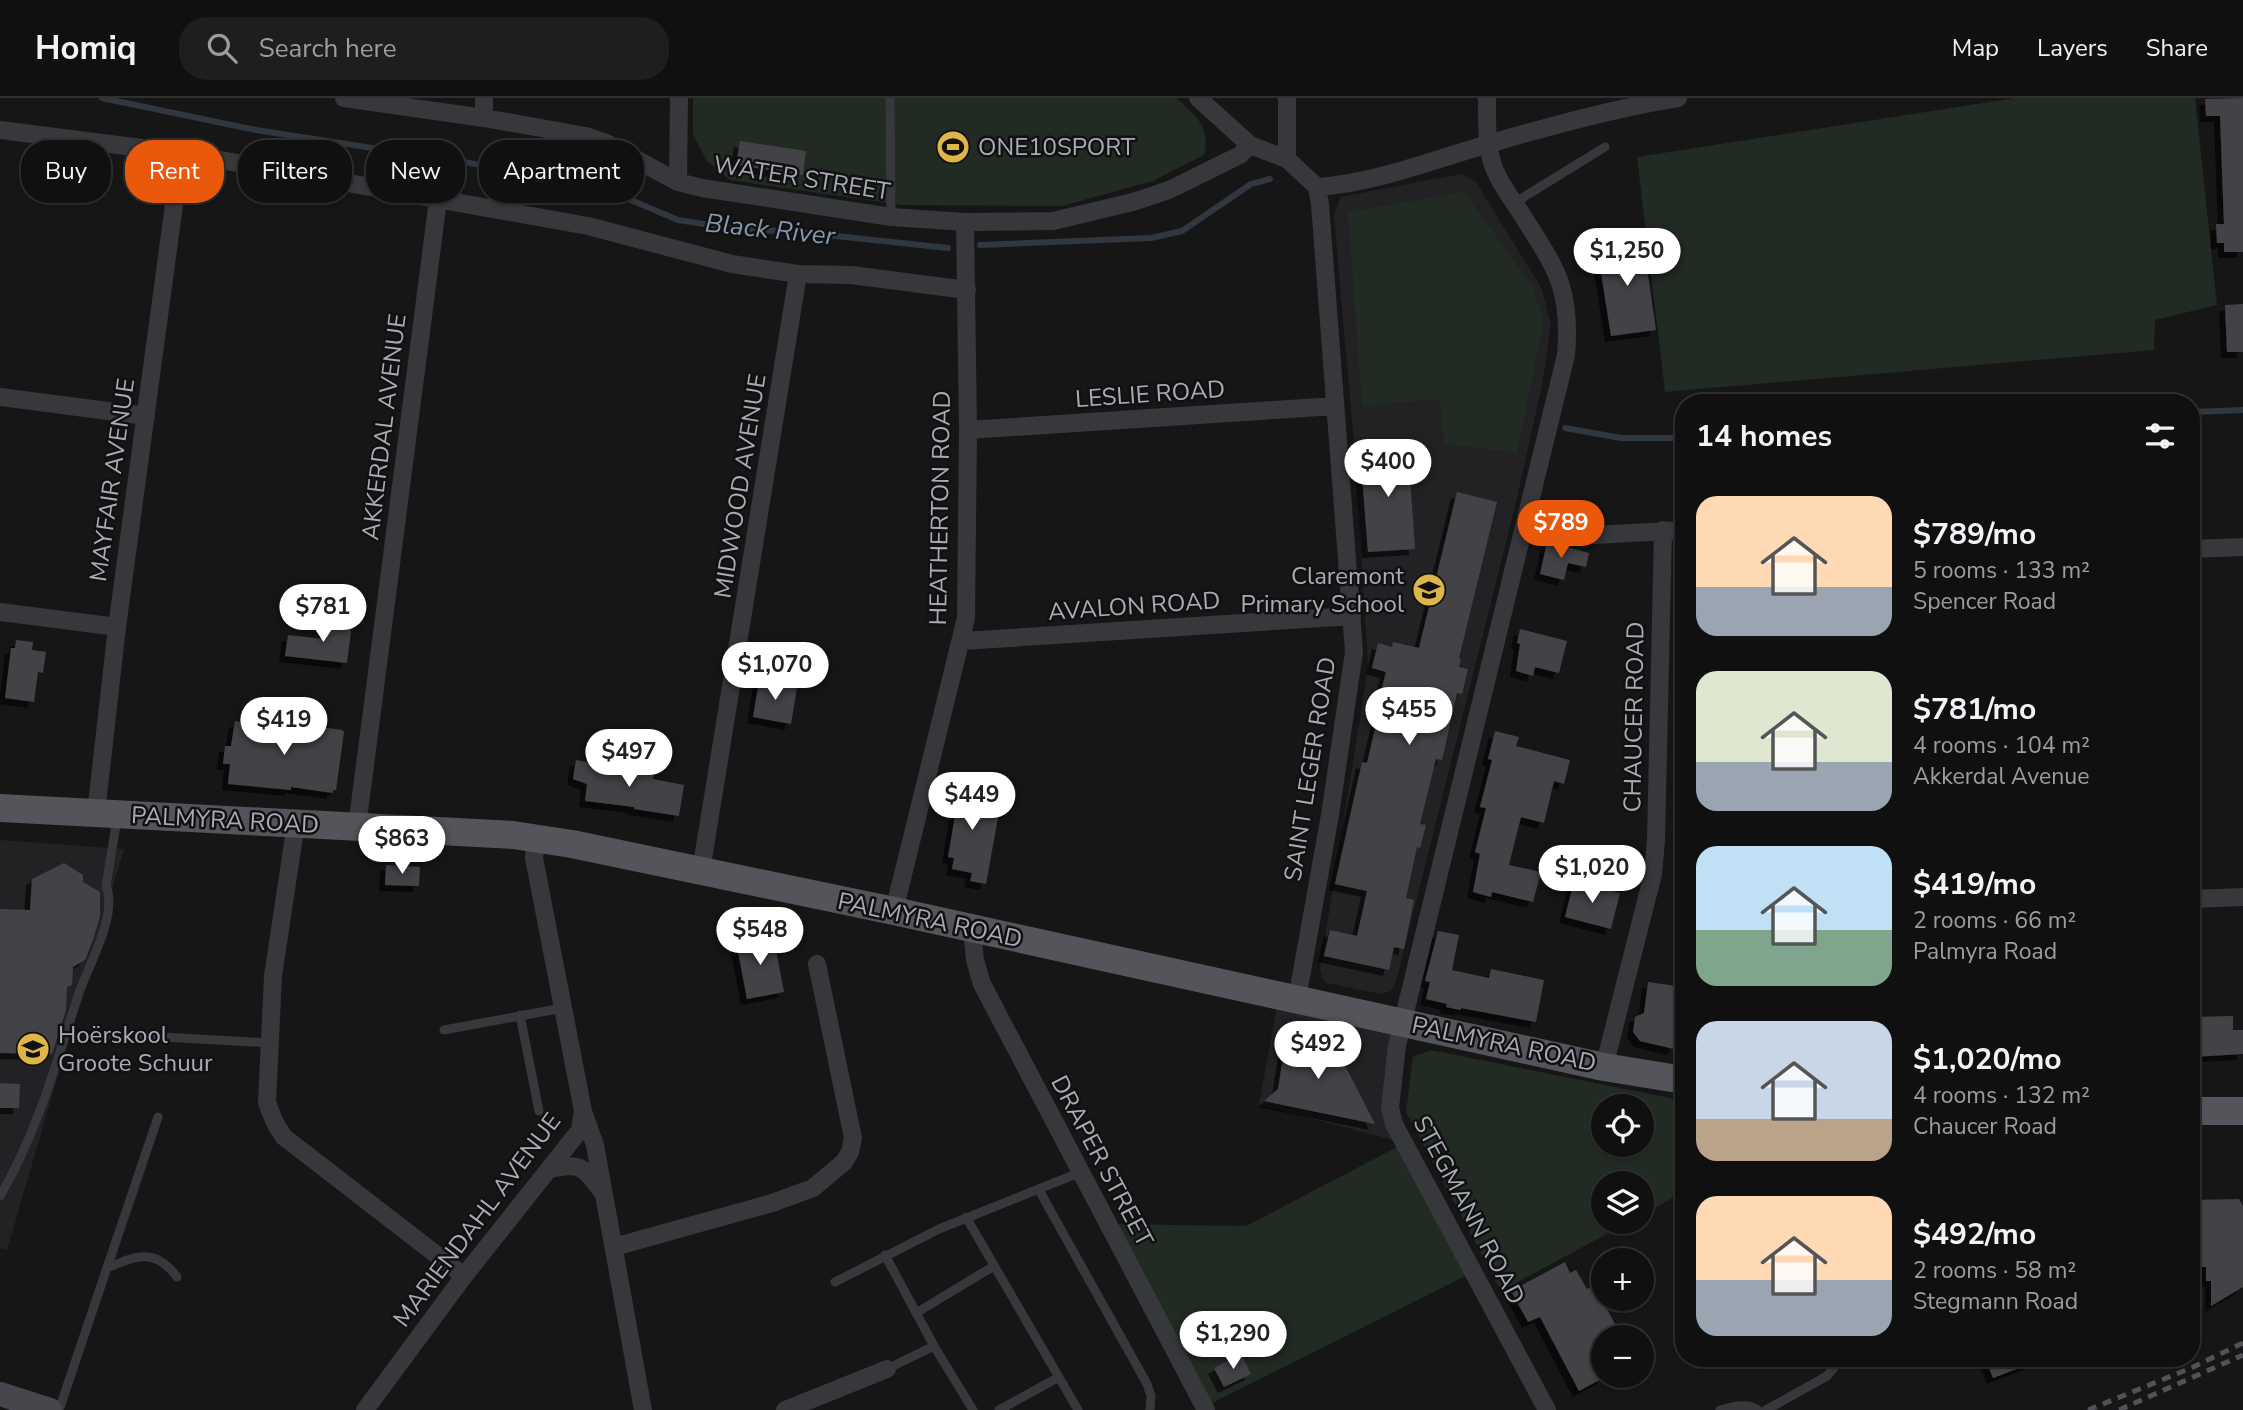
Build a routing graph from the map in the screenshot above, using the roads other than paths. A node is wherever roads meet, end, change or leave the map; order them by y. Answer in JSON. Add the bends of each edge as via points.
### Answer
{"nodes":[{"id":1,"x":344,"y":98,"type":"edge"},
{"id":2,"x":484,"y":98,"type":"edge"},
{"id":3,"x":679,"y":98,"type":"edge"},
{"id":4,"x":891,"y":98,"type":"edge"},
{"id":5,"x":1198,"y":98,"type":"edge"},
{"id":6,"x":1287,"y":98,"type":"edge"},
{"id":7,"x":1487,"y":98,"type":"edge"},
{"id":8,"x":1678,"y":98,"type":"edge"},
{"id":9,"x":484,"y":118,"type":"junction"},
{"id":10,"x":0,"y":130,"type":"edge"},
{"id":11,"x":1489,"y":144,"type":"junction"},
{"id":12,"x":1250,"y":145,"type":"junction"},
{"id":13,"x":125,"y":146,"type":"edge"},
{"id":14,"x":1605,"y":147,"type":"dead end"},
{"id":15,"x":1287,"y":159,"type":"junction"},
{"id":16,"x":224,"y":161,"type":"edge"},
{"id":17,"x":678,"y":182,"type":"junction"},
{"id":18,"x":366,"y":187,"type":"edge"},
{"id":19,"x":1317,"y":187,"type":"junction"},
{"id":20,"x":174,"y":203,"type":"edge"},
{"id":21,"x":438,"y":203,"type":"edge"},
{"id":22,"x":455,"y":203,"type":"edge"},
{"id":23,"x":1514,"y":203,"type":"junction"},
{"id":24,"x":891,"y":217,"type":"junction"},
{"id":25,"x":965,"y":222,"type":"junction"},
{"id":26,"x":798,"y":274,"type":"junction"},
{"id":27,"x":967,"y":290,"type":"junction"},
{"id":28,"x":0,"y":397,"type":"edge"},
{"id":29,"x":1335,"y":407,"type":"junction"},
{"id":30,"x":146,"y":416,"type":"junction"},
{"id":31,"x":968,"y":430,"type":"junction"},
{"id":32,"x":1527,"y":518,"type":"junction"},
{"id":33,"x":1663,"y":530,"type":"junction"},
{"id":34,"x":1675,"y":530,"type":"edge"},
{"id":35,"x":2243,"y":547,"type":"edge"},
{"id":36,"x":2200,"y":549,"type":"edge"},
{"id":37,"x":0,"y":612,"type":"edge"},
{"id":38,"x":1352,"y":616,"type":"junction"},
{"id":39,"x":117,"y":627,"type":"junction"},
{"id":40,"x":962,"y":641,"type":"junction"},
{"id":41,"x":0,"y":808,"type":"edge"},
{"id":42,"x":107,"y":814,"type":"junction"},
{"id":43,"x":296,"y":823,"type":"junction"},
{"id":44,"x":357,"y":827,"type":"junction"},
{"id":45,"x":536,"y":839,"type":"junction"},
{"id":46,"x":701,"y":872,"type":"junction"},
{"id":47,"x":2243,"y":897,"type":"edge"},
{"id":48,"x":2200,"y":899,"type":"edge"},
{"id":49,"x":894,"y":911,"type":"junction"},
{"id":50,"x":972,"y":929,"type":"junction"},
{"id":51,"x":817,"y":964,"type":"dead end"},
{"id":52,"x":1297,"y":999,"type":"junction"},
{"id":53,"x":563,"y":1008,"type":"junction"},
{"id":54,"x":520,"y":1015,"type":"junction"},
{"id":55,"x":1402,"y":1022,"type":"junction"},
{"id":56,"x":444,"y":1030,"type":"dead end"},
{"id":57,"x":110,"y":1034,"type":"dead end"},
{"id":58,"x":270,"y":1043,"type":"junction"},
{"id":59,"x":1604,"y":1067,"type":"junction"},
{"id":60,"x":1675,"y":1079,"type":"edge"},
{"id":61,"x":539,"y":1111,"type":"dead end"},
{"id":62,"x":583,"y":1111,"type":"junction"},
{"id":63,"x":2200,"y":1111,"type":"edge"},
{"id":64,"x":2243,"y":1111,"type":"edge"},
{"id":65,"x":158,"y":1117,"type":"dead end"},
{"id":66,"x":550,"y":1169,"type":"junction"},
{"id":67,"x":1081,"y":1172,"type":"junction"},
{"id":68,"x":1039,"y":1190,"type":"junction"},
{"id":69,"x":605,"y":1195,"type":"junction"},
{"id":70,"x":0,"y":1196,"type":"edge"},
{"id":71,"x":966,"y":1217,"type":"junction"},
{"id":72,"x":614,"y":1247,"type":"junction"},
{"id":73,"x":885,"y":1255,"type":"junction"},
{"id":74,"x":994,"y":1266,"type":"junction"},
{"id":75,"x":107,"y":1268,"type":"junction"},
{"id":76,"x":464,"y":1276,"type":"junction"},
{"id":77,"x":177,"y":1277,"type":"dead end"},
{"id":78,"x":835,"y":1282,"type":"dead end"},
{"id":79,"x":916,"y":1313,"type":"junction"},
{"id":80,"x":934,"y":1346,"type":"junction"},
{"id":81,"x":1834,"y":1367,"type":"edge"},
{"id":82,"x":887,"y":1369,"type":"joint"},
{"id":83,"x":1059,"y":1377,"type":"junction"},
{"id":84,"x":0,"y":1394,"type":"edge"},
{"id":85,"x":50,"y":1410,"type":"edge"},
{"id":86,"x":59,"y":1410,"type":"edge"},
{"id":87,"x":365,"y":1410,"type":"edge"},
{"id":88,"x":643,"y":1410,"type":"edge"},
{"id":89,"x":785,"y":1410,"type":"edge"},
{"id":90,"x":973,"y":1410,"type":"edge"},
{"id":91,"x":999,"y":1410,"type":"edge"},
{"id":92,"x":1078,"y":1410,"type":"edge"},
{"id":93,"x":1150,"y":1410,"type":"edge"},
{"id":94,"x":1206,"y":1410,"type":"edge"},
{"id":95,"x":1547,"y":1410,"type":"edge"},
{"id":96,"x":1720,"y":1410,"type":"edge"},
{"id":97,"x":1758,"y":1410,"type":"edge"},
{"id":98,"x":1766,"y":1410,"type":"edge"}],
"edges":[{"from":1,"to":9,"type":"street","name":"WATER STREET"},
{"from":2,"to":9,"type":"street"},
{"from":3,"to":17,"type":"street"},
{"from":4,"to":24,"type":"lane"},
{"from":5,"to":12,"type":"street"},
{"from":6,"to":15,"type":"street"},
{"from":7,"to":11,"type":"street","name":"STEGMANN ROAD"},
{"from":8,"to":11,"type":"street","via":[[1626,106]]},
{"from":9,"to":17,"type":"street","name":"WATER STREET","via":[[596,139]]},
{"from":10,"to":13,"type":"street"},
{"from":11,"to":19,"type":"street","via":[[1401,170]]},
{"from":11,"to":23,"type":"street","name":"STEGMANN ROAD","via":[[1499,177]]},
{"from":12,"to":15,"type":"street"},
{"from":12,"to":25,"type":"street","name":"WATER STREET","via":[[1240,155],[1182,184],[1133,202],[1053,221]]},
{"from":14,"to":23,"type":"lane"},
{"from":15,"to":19,"type":"street"},
{"from":16,"to":18,"type":"street"},
{"from":17,"to":24,"type":"street","name":"WATER STREET"},
{"from":19,"to":29,"type":"street","name":"SAINT LEGER ROAD"},
{"from":20,"to":30,"type":"street","name":"MAYFAIR AVENUE"},
{"from":21,"to":44,"type":"street","name":"AKKERDAL AVENUE"},
{"from":22,"to":26,"type":"street","via":[[588,226],[712,260]]},
{"from":23,"to":32,"type":"street","name":"STEGMANN ROAD","via":[[1558,276],[1569,324],[1566,355]]},
{"from":24,"to":25,"type":"street","name":"WATER STREET"},
{"from":25,"to":27,"type":"street","name":"HEATHERTON ROAD"},
{"from":26,"to":27,"type":"street","via":[[851,275]]},
{"from":26,"to":46,"type":"street","name":"MIDWOOD AVENUE"},
{"from":27,"to":31,"type":"street","name":"HEATHERTON ROAD"},
{"from":28,"to":30,"type":"street"},
{"from":29,"to":31,"type":"street","name":"LESLIE ROAD"},
{"from":29,"to":38,"type":"street","name":"SAINT LEGER ROAD"},
{"from":30,"to":39,"type":"street","name":"MAYFAIR AVENUE"},
{"from":31,"to":40,"type":"street","name":"HEATHERTON ROAD"},
{"from":32,"to":33,"type":"street","via":[[1596,535]]},
{"from":32,"to":55,"type":"street","name":"STEGMANN ROAD"},
{"from":33,"to":34,"type":"street"},
{"from":33,"to":59,"type":"street","name":"CHAUCER ROAD","via":[[1653,874]]},
{"from":35,"to":36,"type":"street"},
{"from":37,"to":39,"type":"street"},
{"from":38,"to":40,"type":"street","name":"AVALON ROAD"},
{"from":38,"to":52,"type":"street","name":"SAINT LEGER ROAD","via":[[1353,669]]},
{"from":39,"to":42,"type":"street","name":"MAYFAIR AVENUE"},
{"from":40,"to":49,"type":"street","name":"HEATHERTON ROAD"},
{"from":41,"to":42,"type":"main road","name":"PALMYRA ROAD"},
{"from":42,"to":43,"type":"main road","name":"PALMYRA ROAD"},
{"from":42,"to":70,"type":"lane","via":[[106,886],[110,896],[101,937],[51,1085]]},
{"from":43,"to":44,"type":"main road","name":"PALMYRA ROAD"},
{"from":43,"to":58,"type":"street","via":[[273,976]]},
{"from":44,"to":45,"type":"main road","name":"PALMYRA ROAD"},
{"from":45,"to":46,"type":"main road","name":"PALMYRA ROAD"},
{"from":45,"to":53,"type":"street","name":"MARIENDAHL AVENUE","via":[[534,858]]},
{"from":46,"to":49,"type":"main road","name":"PALMYRA ROAD"},
{"from":47,"to":48,"type":"street"},
{"from":49,"to":50,"type":"main road","name":"PALMYRA ROAD"},
{"from":50,"to":52,"type":"main road","name":"PALMYRA ROAD"},
{"from":50,"to":67,"type":"street","name":"DRAPER STREET","via":[[982,984]]},
{"from":51,"to":72,"type":"street","via":[[853,1138],[844,1162],[813,1188]]},
{"from":52,"to":55,"type":"main road","name":"PALMYRA ROAD"},
{"from":53,"to":54,"type":"lane"},
{"from":53,"to":62,"type":"street","name":"MARIENDAHL AVENUE"},
{"from":54,"to":56,"type":"lane"},
{"from":54,"to":61,"type":"lane"},
{"from":55,"to":59,"type":"main road","name":"PALMYRA ROAD"},
{"from":55,"to":95,"type":"street","name":"STEGMANN ROAD","via":[[1392,1076],[1394,1124]]},
{"from":57,"to":58,"type":"lane"},
{"from":58,"to":76,"type":"street","via":[[267,1102],[275,1126]]},
{"from":59,"to":60,"type":"main road","name":"PALMYRA ROAD"},
{"from":62,"to":66,"type":"street","name":"MARIENDAHL AVENUE","via":[[580,1130]]},
{"from":62,"to":69,"type":"street"},
{"from":63,"to":64,"type":"main road"},
{"from":65,"to":75,"type":"lane"},
{"from":66,"to":69,"type":"street","via":[[571,1164],[582,1168]]},
{"from":66,"to":76,"type":"street","name":"MARIENDAHL AVENUE"},
{"from":67,"to":68,"type":"lane"},
{"from":67,"to":94,"type":"street","name":"DRAPER STREET"},
{"from":68,"to":71,"type":"lane"},
{"from":68,"to":93,"type":"lane","via":[[1147,1384]]},
{"from":69,"to":72,"type":"street"},
{"from":71,"to":73,"type":"lane"},
{"from":71,"to":74,"type":"lane"},
{"from":72,"to":88,"type":"street"},
{"from":73,"to":78,"type":"lane"},
{"from":73,"to":79,"type":"lane"},
{"from":74,"to":79,"type":"lane"},
{"from":74,"to":83,"type":"lane"},
{"from":75,"to":77,"type":"lane","via":[[132,1256],[144,1256],[170,1267]]},
{"from":75,"to":86,"type":"lane"},
{"from":76,"to":87,"type":"street","name":"MARIENDAHL AVENUE"},
{"from":79,"to":80,"type":"lane"},
{"from":80,"to":82,"type":"lane"},
{"from":80,"to":90,"type":"lane"},
{"from":81,"to":98,"type":"lane","via":[[1827,1376]]},
{"from":82,"to":89,"type":"street"},
{"from":83,"to":91,"type":"lane"},
{"from":83,"to":92,"type":"lane"},
{"from":84,"to":85,"type":"main road"},
{"from":96,"to":97,"type":"lane","via":[[1738,1406]]}]}
